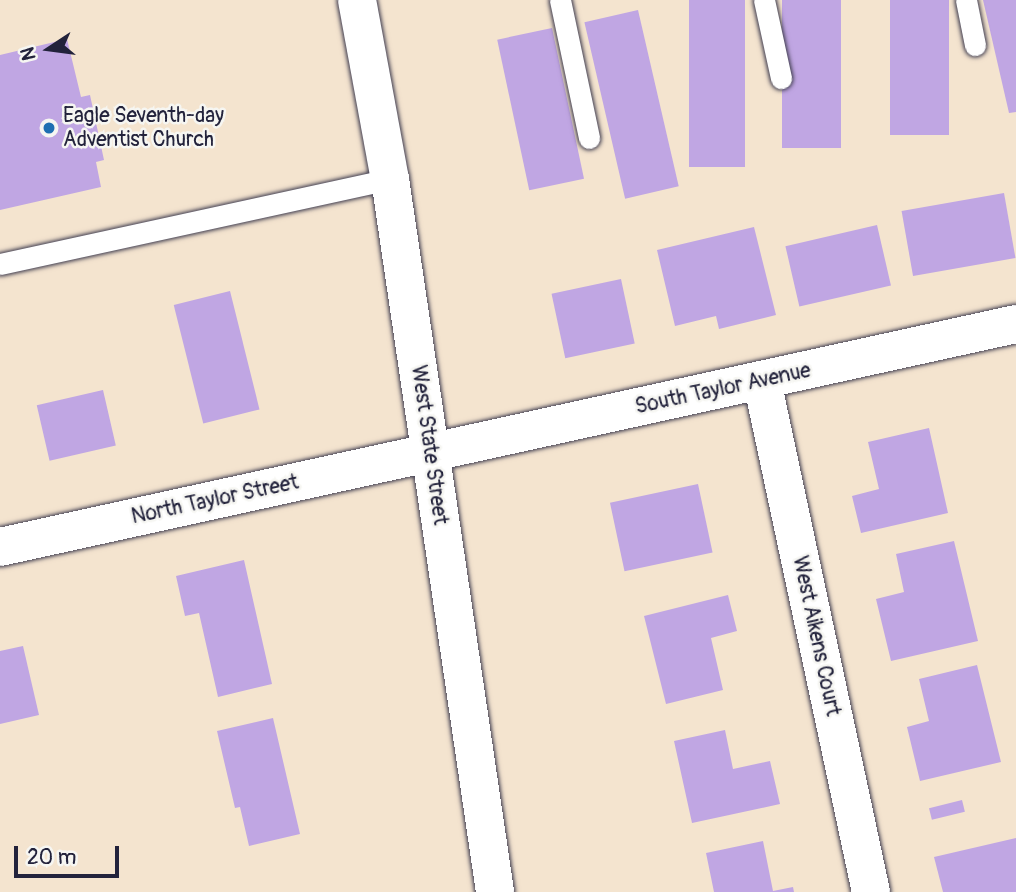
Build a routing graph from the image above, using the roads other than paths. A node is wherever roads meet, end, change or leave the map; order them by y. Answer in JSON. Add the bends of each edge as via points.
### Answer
{"nodes":[{"id":1,"x":357,"y":0,"type":"edge"},
{"id":2,"x":560,"y":0,"type":"edge"},
{"id":3,"x":764,"y":0,"type":"edge"},
{"id":4,"x":965,"y":0,"type":"edge"},
{"id":5,"x":975,"y":45,"type":"dead end"},
{"id":6,"x":781,"y":78,"type":"dead end"},
{"id":7,"x":589,"y":138,"type":"dead end"},
{"id":8,"x":390,"y":179,"type":"junction"},
{"id":9,"x":0,"y":264,"type":"edge"},
{"id":10,"x":1016,"y":324,"type":"edge"},
{"id":11,"x":762,"y":381,"type":"junction"},
{"id":12,"x":430,"y":452,"type":"junction"},
{"id":13,"x":0,"y":548,"type":"edge"},
{"id":14,"x":495,"y":892,"type":"edge"},
{"id":15,"x":871,"y":892,"type":"edge"}],
"edges":[{"from":1,"to":8,"type":"street","name":"West State Street"},
{"from":2,"to":7,"type":"lane"},
{"from":3,"to":6,"type":"lane"},
{"from":4,"to":5,"type":"lane"},
{"from":8,"to":9,"type":"lane"},
{"from":8,"to":12,"type":"street","name":"West State Street"},
{"from":10,"to":11,"type":"street","name":"South Taylor Avenue"},
{"from":11,"to":12,"type":"street","name":"South Taylor Avenue"},
{"from":11,"to":15,"type":"street","name":"West Aikens Court"},
{"from":12,"to":13,"type":"street","name":"North Taylor Street"},
{"from":12,"to":14,"type":"street","name":"West State Street"}]}
